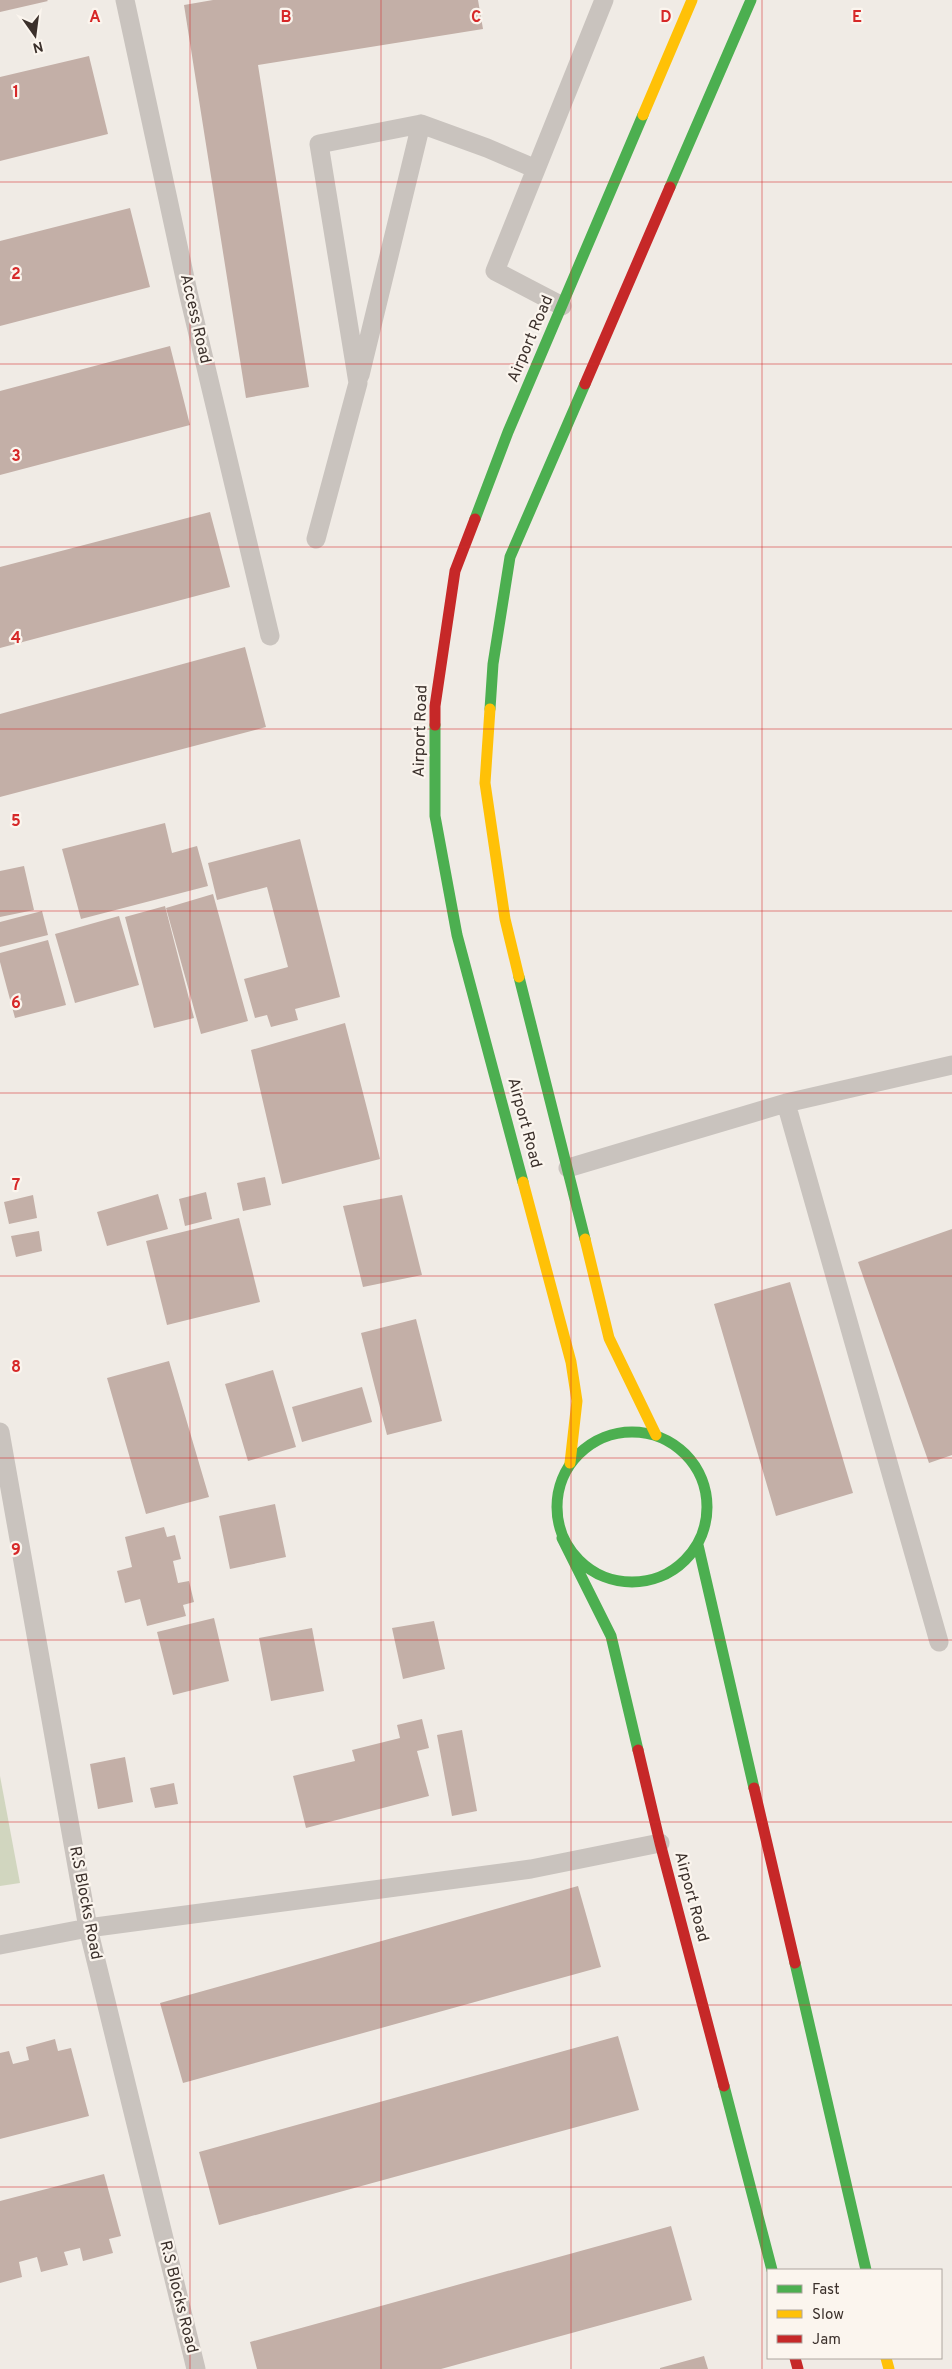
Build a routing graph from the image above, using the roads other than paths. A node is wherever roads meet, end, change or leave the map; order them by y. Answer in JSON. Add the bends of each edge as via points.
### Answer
{"nodes":[{"id":1,"x":125,"y":0,"type":"edge"},
{"id":2,"x":604,"y":0,"type":"edge"},
{"id":3,"x":692,"y":0,"type":"edge"},
{"id":4,"x":751,"y":0,"type":"edge"},
{"id":5,"x":422,"y":124,"type":"junction"},
{"id":6,"x":536,"y":169,"type":"junction"},
{"id":7,"x":562,"y":306,"type":"junction"},
{"id":8,"x":358,"y":383,"type":"junction"},
{"id":9,"x":316,"y":539,"type":"dead end"},
{"id":10,"x":270,"y":636,"type":"dead end"},
{"id":11,"x":952,"y":1064,"type":"edge"},
{"id":12,"x":786,"y":1103,"type":"junction"},
{"id":13,"x":568,"y":1168,"type":"junction"},
{"id":14,"x":0,"y":1432,"type":"edge"},
{"id":15,"x":656,"y":1435,"type":"junction"},
{"id":16,"x":570,"y":1463,"type":"junction"},
{"id":17,"x":562,"y":1538,"type":"junction"},
{"id":18,"x":698,"y":1545,"type":"junction"},
{"id":19,"x":939,"y":1642,"type":"dead end"},
{"id":20,"x":660,"y":1843,"type":"junction"},
{"id":21,"x":88,"y":1928,"type":"junction"},
{"id":22,"x":0,"y":1944,"type":"edge"},
{"id":23,"x":772,"y":2269,"type":"edge"},
{"id":24,"x":866,"y":2269,"type":"edge"},
{"id":25,"x":196,"y":2369,"type":"edge"}],
"edges":[{"from":1,"to":10,"type":"lane","name":"Access Road","via":[[188,292]]},
{"from":2,"to":6,"type":"lane"},
{"from":3,"to":7,"type":"main road","name":"Airport Road"},
{"from":4,"to":13,"type":"main road","name":"Airport Road","via":[[510,557],[493,664],[485,783],[505,919]]},
{"from":5,"to":6,"type":"lane"},
{"from":5,"to":8,"type":"lane"},
{"from":5,"to":8,"type":"lane","via":[[319,144]]},
{"from":6,"to":7,"type":"lane","via":[[495,271]]},
{"from":7,"to":16,"type":"main road","name":"Airport Road","via":[[508,432],[455,571],[435,706],[435,816],[457,935],[571,1362],[577,1401]]},
{"from":8,"to":9,"type":"lane"},
{"from":11,"to":12,"type":"lane"},
{"from":12,"to":13,"type":"lane"},
{"from":12,"to":19,"type":"lane"},
{"from":13,"to":15,"type":"main road","name":"Airport Road","via":[[609,1338]]},
{"from":14,"to":21,"type":"lane","name":"R.S Blocks Road"},
{"from":15,"to":16,"type":"main road","via":[[618,1433],[600,1439]]},
{"from":15,"to":18,"type":"main road","via":[[680,1448],[698,1468],[707,1493],[707,1520]]},
{"from":16,"to":17,"type":"main road","via":[[559,1486],[556,1512]]},
{"from":17,"to":18,"type":"main road","via":[[582,1564],[611,1580],[644,1582],[675,1569]]},
{"from":17,"to":20,"type":"main road","name":"Airport Road","via":[[611,1636]]},
{"from":18,"to":24,"type":"main road"},
{"from":20,"to":21,"type":"lane","via":[[531,1869]]},
{"from":20,"to":23,"type":"main road","name":"Airport Road"},
{"from":21,"to":22,"type":"lane"},
{"from":21,"to":25,"type":"lane","name":"R.S Blocks Road"}]}
